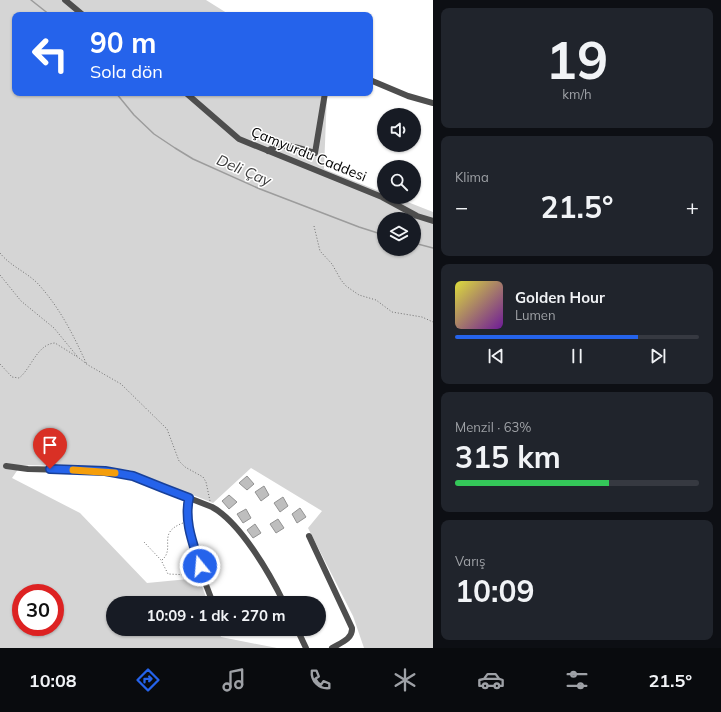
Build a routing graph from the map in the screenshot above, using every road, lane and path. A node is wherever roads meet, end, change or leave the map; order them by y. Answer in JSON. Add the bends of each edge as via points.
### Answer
{"nodes":[{"id":1,"x":65,"y":0,"type":"edge"},
{"id":2,"x":79,"y":12,"type":"edge"},
{"id":3,"x":373,"y":81,"type":"edge"},
{"id":4,"x":189,"y":96,"type":"edge"},
{"id":5,"x":324,"y":96,"type":"edge"},
{"id":6,"x":433,"y":104,"type":"edge"},
{"id":7,"x":268,"y":150,"type":"junction"},
{"id":8,"x":433,"y":221,"type":"edge"},
{"id":9,"x":314,"y":226,"type":"dead end"},
{"id":10,"x":0,"y":253,"type":"edge"},
{"id":11,"x":0,"y":275,"type":"edge"},
{"id":12,"x":433,"y":322,"type":"edge"},
{"id":13,"x":79,"y":358,"type":"junction"},
{"id":14,"x":0,"y":364,"type":"edge"},
{"id":15,"x":88,"y":365,"type":"junction"},
{"id":16,"x":6,"y":466,"type":"dead end"},
{"id":17,"x":189,"y":498,"type":"junction"},
{"id":18,"x":212,"y":507,"type":"junction"},
{"id":19,"x":187,"y":522,"type":"junction"},
{"id":20,"x":309,"y":536,"type":"dead end"},
{"id":21,"x":144,"y":542,"type":"dead end"},
{"id":22,"x":161,"y":560,"type":"junction"},
{"id":23,"x":200,"y":566,"type":"junction"},
{"id":24,"x":210,"y":596,"type":"edge"},
{"id":25,"x":280,"y":596,"type":"edge"},
{"id":26,"x":300,"y":636,"type":"edge"},
{"id":27,"x":306,"y":648,"type":"edge"},
{"id":28,"x":332,"y":648,"type":"edge"}],
"edges":[{"from":1,"to":2,"type":"street"},
{"from":3,"to":6,"type":"street"},
{"from":4,"to":7,"type":"street","name":"Çamyurdu Caddesi","via":[[239,139]]},
{"from":5,"to":7,"type":"street","via":[[315,153],[281,145]]},
{"from":7,"to":8,"type":"street","name":"Çamyurdu Caddesi"},
{"from":9,"to":12,"type":"path","via":[[320,251],[346,286],[359,295],[376,300],[392,312],[422,317]]},
{"from":10,"to":15,"type":"path","via":[[40,285],[57,306]]},
{"from":11,"to":13,"type":"path","via":[[21,301],[54,328]]},
{"from":13,"to":14,"type":"path","via":[[58,344],[51,344],[39,352],[19,378],[12,377]]},
{"from":13,"to":15,"type":"path"},
{"from":15,"to":18,"type":"path","via":[[121,384],[167,430],[179,461],[203,477],[206,482]]},
{"from":16,"to":17,"type":"street","via":[[105,471],[133,476]]},
{"from":17,"to":18,"type":"street"},
{"from":17,"to":19,"type":"street"},
{"from":18,"to":25,"type":"street","via":[[244,536]]},
{"from":19,"to":22,"type":"path","via":[[171,530],[168,535],[167,551]]},
{"from":19,"to":23,"type":"street"},
{"from":20,"to":28,"type":"street","via":[[352,628],[351,636]]},
{"from":21,"to":22,"type":"path"},
{"from":22,"to":23,"type":"path","via":[[170,575],[190,575]]},
{"from":23,"to":24,"type":"street"},
{"from":26,"to":27,"type":"street"}]}
